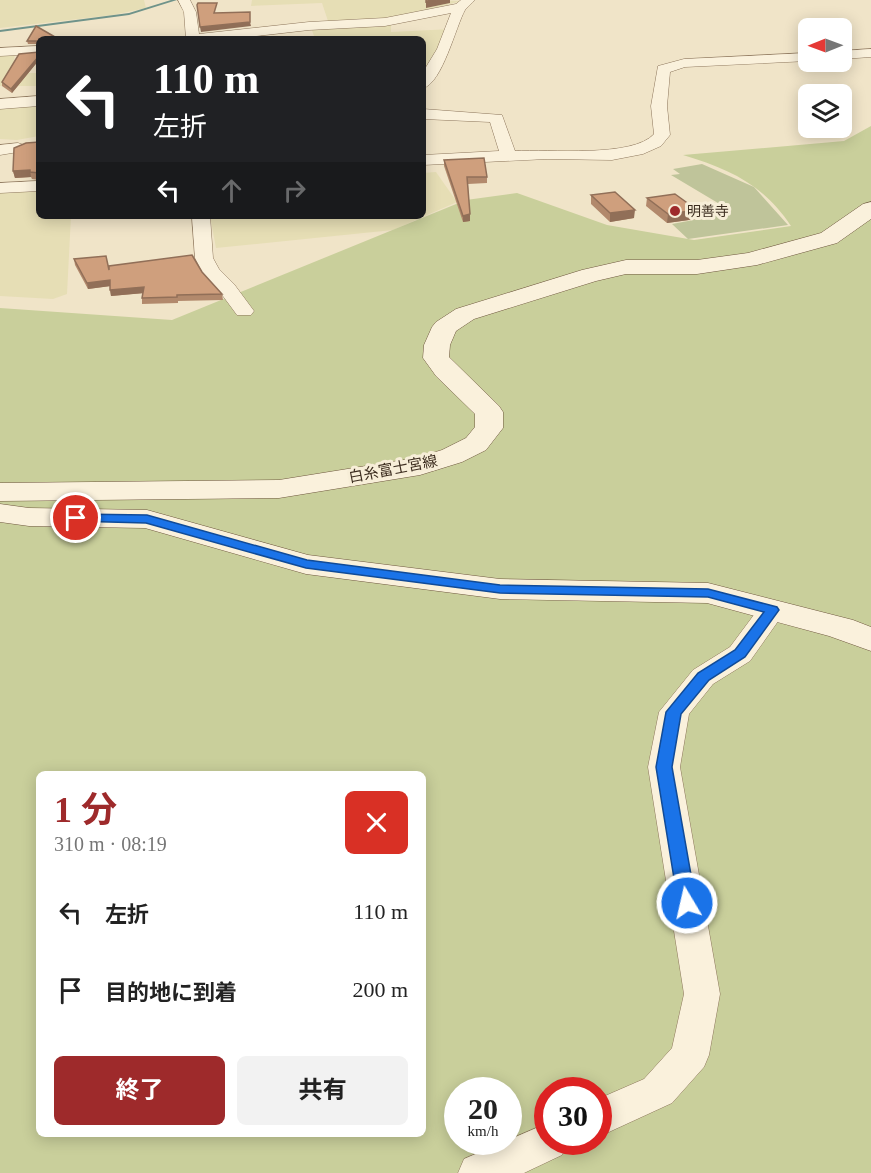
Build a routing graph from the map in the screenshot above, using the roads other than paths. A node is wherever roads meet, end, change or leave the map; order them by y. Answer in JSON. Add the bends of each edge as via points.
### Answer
{"nodes":[{"id":1,"x":184,"y":0,"type":"edge"},
{"id":2,"x":465,"y":4,"type":"edge"},
{"id":3,"x":193,"y":36,"type":"edge"},
{"id":4,"x":221,"y":36,"type":"edge"},
{"id":5,"x":36,"y":50,"type":"edge"},
{"id":6,"x":0,"y":52,"type":"edge"},
{"id":7,"x":871,"y":52,"type":"edge"},
{"id":8,"x":852,"y":55,"type":"edge"},
{"id":9,"x":798,"y":57,"type":"edge"},
{"id":10,"x":426,"y":79,"type":"edge"},
{"id":11,"x":36,"y":101,"type":"edge"},
{"id":12,"x":0,"y":104,"type":"edge"},
{"id":13,"x":426,"y":114,"type":"edge"},
{"id":14,"x":18,"y":148,"type":"edge"},
{"id":15,"x":0,"y":150,"type":"edge"},
{"id":16,"x":508,"y":155,"type":"junction"},
{"id":17,"x":426,"y":159,"type":"edge"},
{"id":18,"x":36,"y":186,"type":"edge"},
{"id":19,"x":0,"y":188,"type":"edge"},
{"id":20,"x":871,"y":208,"type":"edge"},
{"id":21,"x":201,"y":219,"type":"edge"},
{"id":22,"x":244,"y":311,"type":"dead end"},
{"id":23,"x":0,"y":492,"type":"edge"},
{"id":24,"x":0,"y":513,"type":"edge"},
{"id":25,"x":772,"y":610,"type":"junction"},
{"id":26,"x":871,"y":640,"type":"edge"},
{"id":27,"x":612,"y":1112,"type":"edge"},
{"id":28,"x":534,"y":1148,"type":"edge"},
{"id":29,"x":479,"y":1173,"type":"edge"}],
"edges":[{"from":1,"to":3,"type":"street"},
{"from":2,"to":4,"type":"street","via":[[377,22]]},
{"from":2,"to":10,"type":"street"},
{"from":5,"to":6,"type":"street"},
{"from":7,"to":8,"type":"street"},
{"from":9,"to":16,"type":"street","via":[[684,63],[663,69],[659,106],[662,135],[637,151]]},
{"from":11,"to":12,"type":"street"},
{"from":13,"to":16,"type":"street","via":[[496,118]]},
{"from":14,"to":15,"type":"street"},
{"from":16,"to":17,"type":"street"},
{"from":18,"to":19,"type":"street"},
{"from":20,"to":23,"type":"main road","name":"白糸富士宮線","via":[[829,238],[749,260],[697,267],[626,267],[465,314],[445,327],[436,358],[489,412],[489,428],[476,444],[452,456],[420,466],[279,489]]},
{"from":21,"to":22,"type":"street","via":[[204,258]]},
{"from":24,"to":25,"type":"main road","via":[[147,519],[306,564],[500,589],[708,593]]},
{"from":25,"to":26,"type":"main road"},
{"from":25,"to":27,"type":"street","via":[[740,654],[703,677],[674,712],[664,767],[702,994],[690,1055],[658,1091]]},
{"from":28,"to":29,"type":"street"}]}
